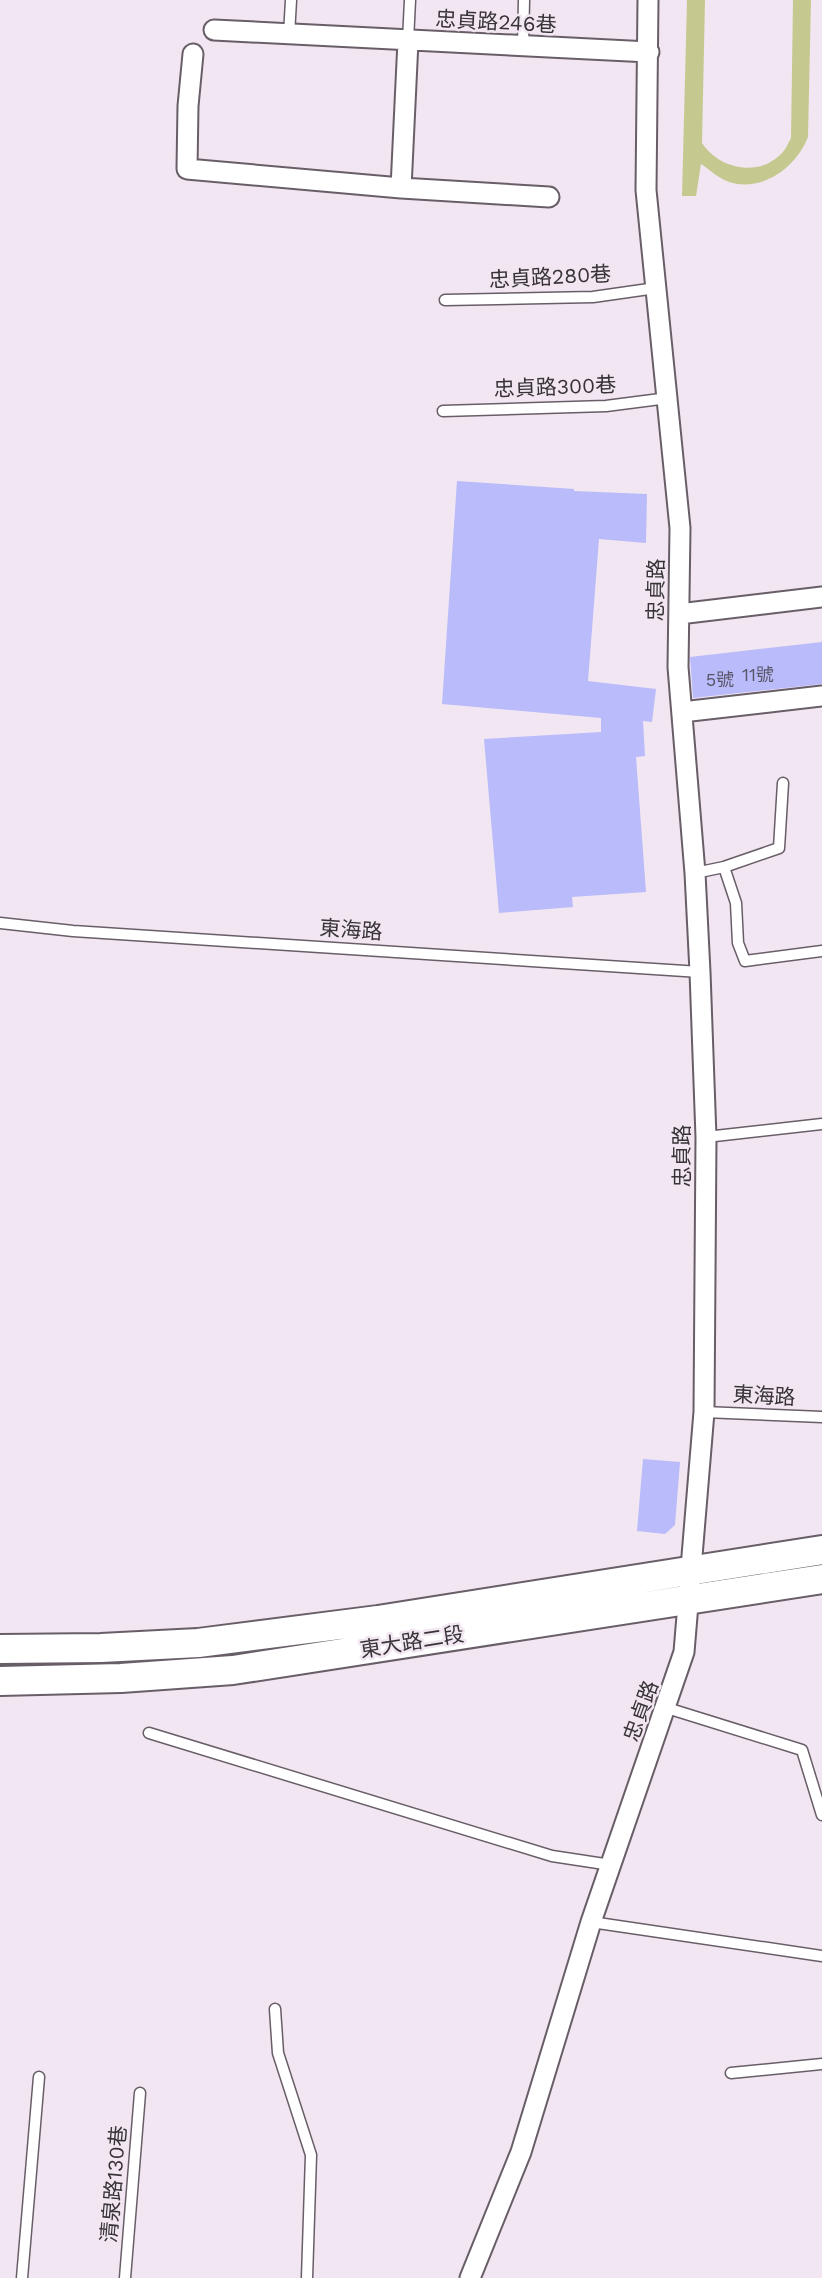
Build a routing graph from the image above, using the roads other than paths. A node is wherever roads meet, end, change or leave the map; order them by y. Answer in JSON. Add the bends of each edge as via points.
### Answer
{"nodes":[{"id":1,"x":291,"y":0,"type":"edge"},
{"id":2,"x":410,"y":0,"type":"edge"},
{"id":3,"x":524,"y":0,"type":"edge"},
{"id":4,"x":648,"y":0,"type":"edge"},
{"id":5,"x":214,"y":30,"type":"dead end"},
{"id":6,"x":289,"y":34,"type":"junction"},
{"id":7,"x":408,"y":41,"type":"junction"},
{"id":8,"x":523,"y":47,"type":"junction"},
{"id":9,"x":649,"y":52,"type":"junction"},
{"id":10,"x":193,"y":54,"type":"dead end"},
{"id":11,"x":401,"y":188,"type":"junction"},
{"id":12,"x":549,"y":197,"type":"dead end"},
{"id":13,"x":656,"y":289,"type":"junction"},
{"id":14,"x":445,"y":300,"type":"dead end"},
{"id":15,"x":668,"y":398,"type":"junction"},
{"id":16,"x":443,"y":411,"type":"dead end"},
{"id":17,"x":822,"y":597,"type":"edge"},
{"id":18,"x":679,"y":614,"type":"junction"},
{"id":19,"x":822,"y":696,"type":"edge"},
{"id":20,"x":682,"y":712,"type":"junction"},
{"id":21,"x":783,"y":783,"type":"dead end"},
{"id":22,"x":724,"y":867,"type":"junction"},
{"id":23,"x":695,"y":873,"type":"junction"},
{"id":24,"x":0,"y":923,"type":"edge"},
{"id":25,"x":822,"y":951,"type":"edge"},
{"id":26,"x":700,"y":972,"type":"junction"},
{"id":27,"x":822,"y":1124,"type":"edge"},
{"id":28,"x":706,"y":1137,"type":"junction"},
{"id":29,"x":704,"y":1412,"type":"junction"},
{"id":30,"x":822,"y":1417,"type":"edge"},
{"id":31,"x":822,"y":1550,"type":"edge"},
{"id":32,"x":690,"y":1571,"type":"junction"},
{"id":33,"x":822,"y":1579,"type":"edge"},
{"id":34,"x":687,"y":1600,"type":"junction"},
{"id":35,"x":0,"y":1649,"type":"edge"},
{"id":36,"x":0,"y":1681,"type":"edge"},
{"id":37,"x":667,"y":1708,"type":"junction"},
{"id":38,"x":149,"y":1734,"type":"dead end"},
{"id":39,"x":822,"y":1815,"type":"edge"},
{"id":40,"x":611,"y":1865,"type":"junction"},
{"id":41,"x":591,"y":1922,"type":"junction"},
{"id":42,"x":822,"y":1956,"type":"edge"},
{"id":43,"x":275,"y":2009,"type":"dead end"},
{"id":44,"x":822,"y":2064,"type":"edge"},
{"id":45,"x":731,"y":2073,"type":"dead end"},
{"id":46,"x":39,"y":2077,"type":"dead end"},
{"id":47,"x":140,"y":2093,"type":"dead end"},
{"id":48,"x":22,"y":2278,"type":"edge"},
{"id":49,"x":125,"y":2278,"type":"edge"},
{"id":50,"x":307,"y":2278,"type":"edge"},
{"id":51,"x":470,"y":2278,"type":"edge"}],
"edges":[{"from":1,"to":6,"type":"lane"},
{"from":2,"to":7,"type":"lane"},
{"from":3,"to":8,"type":"lane"},
{"from":4,"to":9,"type":"street","name":"忠貞路"},
{"from":5,"to":6,"type":"street","name":"忠貞路246巷"},
{"from":6,"to":7,"type":"street","name":"忠貞路246巷"},
{"from":7,"to":8,"type":"street","name":"忠貞路246巷"},
{"from":7,"to":11,"type":"street"},
{"from":8,"to":9,"type":"street","name":"忠貞路246巷"},
{"from":9,"to":13,"type":"street","name":"忠貞路","via":[[646,190]]},
{"from":10,"to":11,"type":"street","via":[[187,169]]},
{"from":11,"to":12,"type":"street"},
{"from":13,"to":14,"type":"lane","name":"忠貞路280巷","via":[[593,297]]},
{"from":13,"to":15,"type":"street","name":"忠貞路"},
{"from":15,"to":16,"type":"lane","name":"忠貞路300巷","via":[[606,406]]},
{"from":15,"to":18,"type":"street","name":"忠貞路","via":[[680,528]]},
{"from":17,"to":18,"type":"street"},
{"from":18,"to":20,"type":"street","name":"忠貞路"},
{"from":19,"to":20,"type":"street"},
{"from":20,"to":23,"type":"street","name":"忠貞路"},
{"from":21,"to":22,"type":"lane","via":[[779,848]]},
{"from":22,"to":23,"type":"lane"},
{"from":22,"to":25,"type":"lane","via":[[736,903],[738,943],[745,961]]},
{"from":23,"to":26,"type":"street","name":"忠貞路"},
{"from":24,"to":26,"type":"lane","name":"東海路"},
{"from":26,"to":28,"type":"street","name":"忠貞路"},
{"from":27,"to":28,"type":"lane"},
{"from":28,"to":29,"type":"street","name":"忠貞路"},
{"from":29,"to":30,"type":"lane","name":"東海路"},
{"from":29,"to":32,"type":"street","name":"忠貞路"},
{"from":31,"to":32,"type":"street","name":"東大路二段"},
{"from":32,"to":34,"type":"street","name":"忠貞路"},
{"from":32,"to":35,"type":"street","name":"東大路二段","via":[[198,1643]]},
{"from":33,"to":34,"type":"street","name":"東大路二段"},
{"from":34,"to":36,"type":"street","name":"東大路二段","via":[[233,1670]]},
{"from":34,"to":37,"type":"street","name":"忠貞路","via":[[684,1652]]},
{"from":37,"to":39,"type":"lane","via":[[802,1750]]},
{"from":37,"to":40,"type":"street","name":"忠貞路"},
{"from":38,"to":40,"type":"lane","via":[[552,1856]]},
{"from":40,"to":41,"type":"street","name":"忠貞路"},
{"from":41,"to":42,"type":"lane"},
{"from":41,"to":51,"type":"street","name":"忠貞路","via":[[521,2152]]},
{"from":43,"to":50,"type":"lane","via":[[278,2053],[311,2155]]},
{"from":44,"to":45,"type":"lane"},
{"from":46,"to":48,"type":"lane"},
{"from":47,"to":49,"type":"lane","name":"清泉路130巷"}]}
